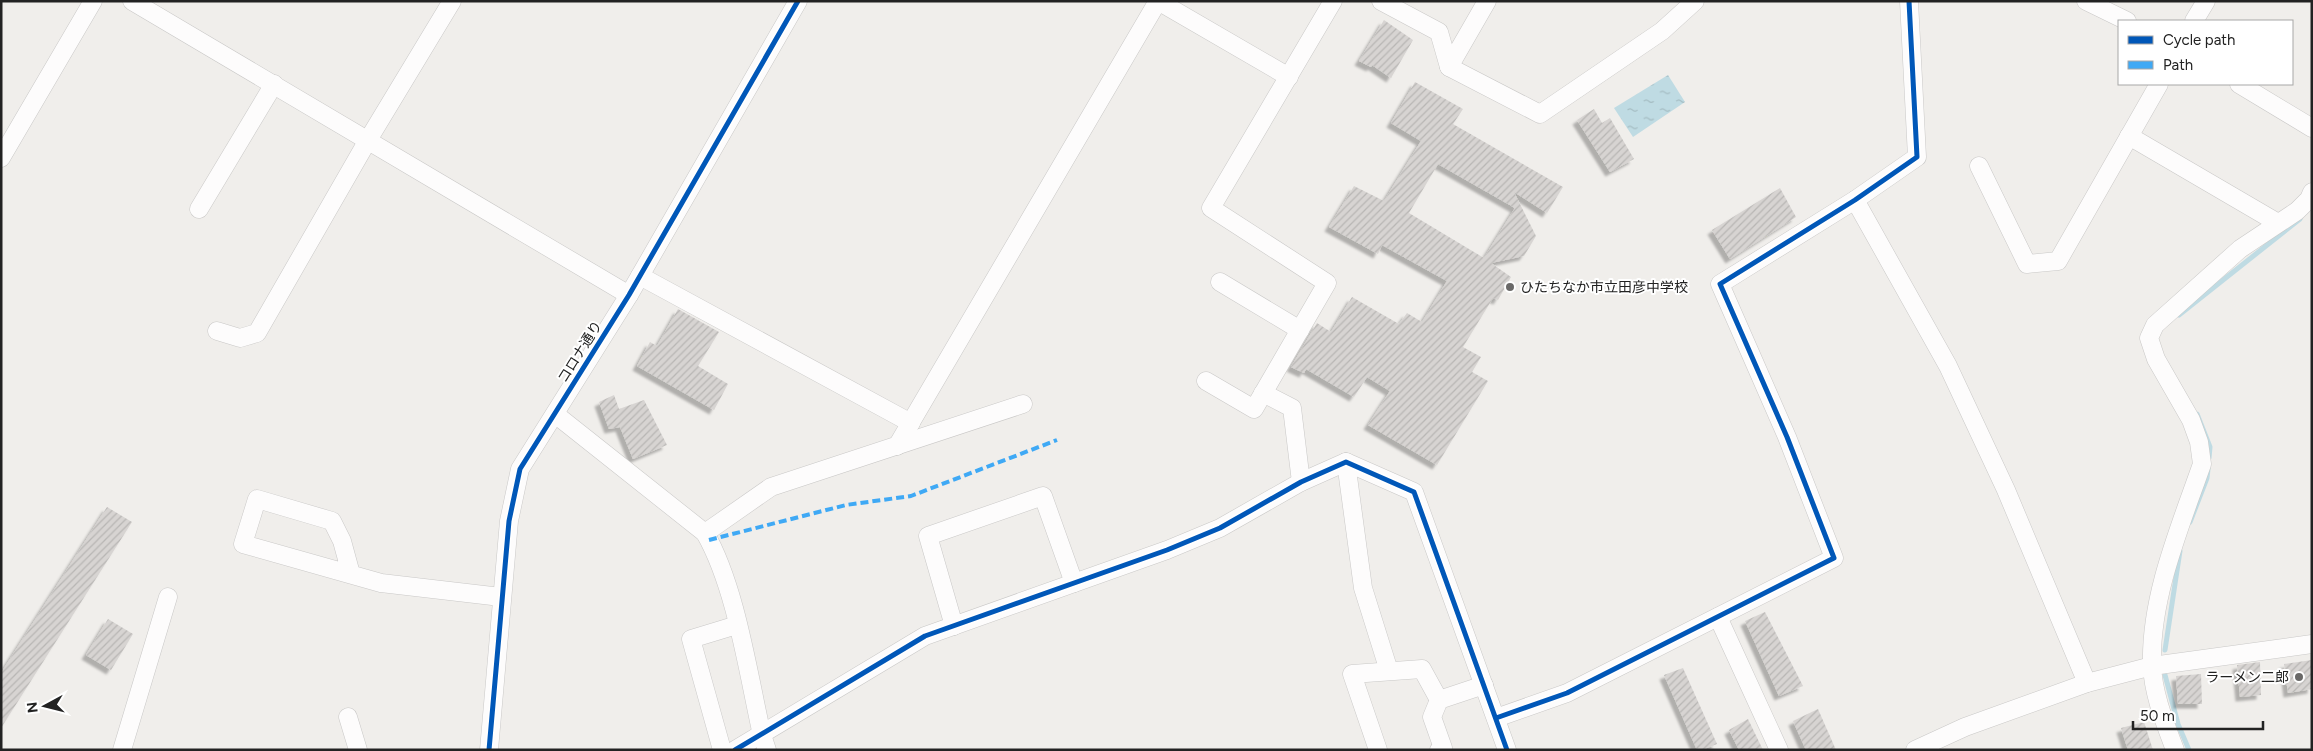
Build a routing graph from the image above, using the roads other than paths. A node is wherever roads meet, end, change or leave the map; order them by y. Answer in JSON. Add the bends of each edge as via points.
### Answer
{"nodes":[{"id":1,"x":92,"y":1,"type":"edge"},
{"id":2,"x":132,"y":1,"type":"edge"},
{"id":3,"x":452,"y":1,"type":"edge"},
{"id":4,"x":798,"y":1,"type":"edge"},
{"id":5,"x":1158,"y":1,"type":"edge"},
{"id":6,"x":1334,"y":1,"type":"edge"},
{"id":7,"x":1381,"y":1,"type":"edge"},
{"id":8,"x":1487,"y":1,"type":"edge"},
{"id":9,"x":1909,"y":1,"type":"edge"},
{"id":10,"x":2086,"y":1,"type":"edge"},
{"id":11,"x":2206,"y":1,"type":"edge"},
{"id":12,"x":1686,"y":4,"type":"edge"},
{"id":13,"x":2125,"y":20,"type":"edge"},
{"id":14,"x":2195,"y":20,"type":"edge"},
{"id":15,"x":1449,"y":67,"type":"junction"},
{"id":16,"x":1289,"y":77,"type":"junction"},
{"id":17,"x":274,"y":84,"type":"junction"},
{"id":18,"x":2158,"y":85,"type":"edge"},
{"id":19,"x":2241,"y":85,"type":"edge"},
{"id":20,"x":2312,"y":128,"type":"edge"},
{"id":21,"x":2129,"y":136,"type":"junction"},
{"id":22,"x":368,"y":140,"type":"junction"},
{"id":23,"x":1,"y":158,"type":"edge"},
{"id":24,"x":1979,"y":166,"type":"dead end"},
{"id":25,"x":2312,"y":192,"type":"edge"},
{"id":26,"x":1855,"y":200,"type":"junction"},
{"id":27,"x":199,"y":209,"type":"dead end"},
{"id":28,"x":2278,"y":223,"type":"junction"},
{"id":29,"x":640,"y":276,"type":"junction"},
{"id":30,"x":1220,"y":282,"type":"dead end"},
{"id":31,"x":629,"y":296,"type":"junction"},
{"id":32,"x":1300,"y":330,"type":"junction"},
{"id":33,"x":217,"y":331,"type":"dead end"},
{"id":34,"x":1206,"y":380,"type":"dead end"},
{"id":35,"x":1263,"y":393,"type":"junction"},
{"id":36,"x":1023,"y":404,"type":"dead end"},
{"id":37,"x":555,"y":414,"type":"junction"},
{"id":38,"x":911,"y":423,"type":"junction"},
{"id":39,"x":897,"y":446,"type":"junction"},
{"id":40,"x":1346,"y":462,"type":"junction"},
{"id":41,"x":1301,"y":482,"type":"junction"},
{"id":42,"x":705,"y":533,"type":"junction"},
{"id":43,"x":351,"y":574,"type":"junction"},
{"id":44,"x":1074,"y":583,"type":"junction"},
{"id":45,"x":168,"y":597,"type":"dead end"},
{"id":46,"x":501,"y":597,"type":"junction"},
{"id":47,"x":1718,"y":617,"type":"junction"},
{"id":48,"x":737,"y":625,"type":"junction"},
{"id":49,"x":954,"y":626,"type":"junction"},
{"id":50,"x":2312,"y":644,"type":"edge"},
{"id":51,"x":2152,"y":666,"type":"junction"},
{"id":52,"x":1389,"y":672,"type":"junction"},
{"id":53,"x":2087,"y":683,"type":"junction"},
{"id":54,"x":1484,"y":685,"type":"junction"},
{"id":55,"x":1439,"y":700,"type":"junction"},
{"id":56,"x":348,"y":717,"type":"dead end"},
{"id":57,"x":1496,"y":718,"type":"junction"},
{"id":58,"x":764,"y":742,"type":"edge"},
{"id":59,"x":122,"y":750,"type":"edge"},
{"id":60,"x":358,"y":750,"type":"edge"},
{"id":61,"x":489,"y":750,"type":"edge"},
{"id":62,"x":722,"y":750,"type":"edge"},
{"id":63,"x":735,"y":750,"type":"edge"},
{"id":64,"x":1378,"y":750,"type":"edge"},
{"id":65,"x":1438,"y":750,"type":"edge"},
{"id":66,"x":1507,"y":750,"type":"edge"},
{"id":67,"x":1779,"y":750,"type":"edge"},
{"id":68,"x":1915,"y":750,"type":"edge"},
{"id":69,"x":2175,"y":750,"type":"edge"}],
"edges":[{"from":1,"to":23,"type":"street"},
{"from":2,"to":17,"type":"street"},
{"from":3,"to":22,"type":"street"},
{"from":4,"to":29,"type":"street","name":"コロナ通り"},
{"from":5,"to":16,"type":"street"},
{"from":5,"to":38,"type":"street"},
{"from":6,"to":16,"type":"street"},
{"from":7,"to":15,"type":"street","via":[[1439,32]]},
{"from":8,"to":15,"type":"street"},
{"from":9,"to":26,"type":"street","via":[[1917,157]]},
{"from":10,"to":13,"type":"street"},
{"from":11,"to":14,"type":"street"},
{"from":12,"to":15,"type":"street","via":[[1662,31],[1540,114]]},
{"from":16,"to":32,"type":"street","via":[[1210,208],[1327,283]]},
{"from":17,"to":22,"type":"street"},
{"from":17,"to":27,"type":"street"},
{"from":18,"to":21,"type":"street"},
{"from":19,"to":20,"type":"street"},
{"from":21,"to":24,"type":"street","via":[[2058,261],[2027,264]]},
{"from":21,"to":28,"type":"street"},
{"from":22,"to":31,"type":"street"},
{"from":22,"to":33,"type":"street","via":[[257,333],[240,338]]},
{"from":25,"to":28,"type":"street","via":[[2298,211]]},
{"from":26,"to":47,"type":"street","via":[[1720,284],[1787,437],[1834,558]]},
{"from":26,"to":53,"type":"street","via":[[1948,366],[2006,490]]},
{"from":28,"to":51,"type":"street","via":[[2240,249],[2155,325],[2150,338],[2156,359],[2191,420],[2202,464],[2158,600]]},
{"from":29,"to":31,"type":"street","name":"コロナ通り"},
{"from":29,"to":38,"type":"street"},
{"from":30,"to":32,"type":"street"},
{"from":31,"to":37,"type":"street","name":"コロナ通り"},
{"from":32,"to":35,"type":"street"},
{"from":34,"to":35,"type":"street","via":[[1254,408]]},
{"from":35,"to":41,"type":"street","via":[[1292,408]]},
{"from":36,"to":39,"type":"street"},
{"from":37,"to":42,"type":"street"},
{"from":37,"to":46,"type":"street","name":"コロナ通り","via":[[520,469],[509,521]]},
{"from":38,"to":39,"type":"street"},
{"from":39,"to":42,"type":"street","via":[[771,487]]},
{"from":40,"to":41,"type":"street"},
{"from":40,"to":52,"type":"street","via":[[1363,588]]},
{"from":40,"to":54,"type":"street","via":[[1414,492]]},
{"from":41,"to":44,"type":"street","via":[[1220,528]]},
{"from":42,"to":48,"type":"street","via":[[717,553]]},
{"from":43,"to":43,"type":"street","via":[[244,544],[256,499],[332,521],[342,541]]},
{"from":43,"to":46,"type":"street","via":[[381,583]]},
{"from":44,"to":49,"type":"street"},
{"from":44,"to":49,"type":"street","via":[[1043,496],[928,536]]},
{"from":45,"to":59,"type":"street"},
{"from":46,"to":61,"type":"street","name":"コロナ通り"},
{"from":47,"to":57,"type":"street","via":[[1567,693]]},
{"from":47,"to":67,"type":"street"},
{"from":48,"to":58,"type":"street"},
{"from":48,"to":62,"type":"street","via":[[691,639]]},
{"from":49,"to":58,"type":"street","via":[[925,636],[883,660]]},
{"from":50,"to":51,"type":"street"},
{"from":51,"to":53,"type":"street"},
{"from":51,"to":69,"type":"street","via":[[2161,710]]},
{"from":52,"to":55,"type":"street","via":[[1422,669]]},
{"from":52,"to":64,"type":"street","via":[[1352,674]]},
{"from":53,"to":68,"type":"street","via":[[1964,727]]},
{"from":54,"to":55,"type":"street"},
{"from":54,"to":57,"type":"street"},
{"from":55,"to":65,"type":"street","via":[[1432,717],[1443,748]]},
{"from":56,"to":60,"type":"street"},
{"from":57,"to":66,"type":"street"},
{"from":58,"to":63,"type":"street"}]}
